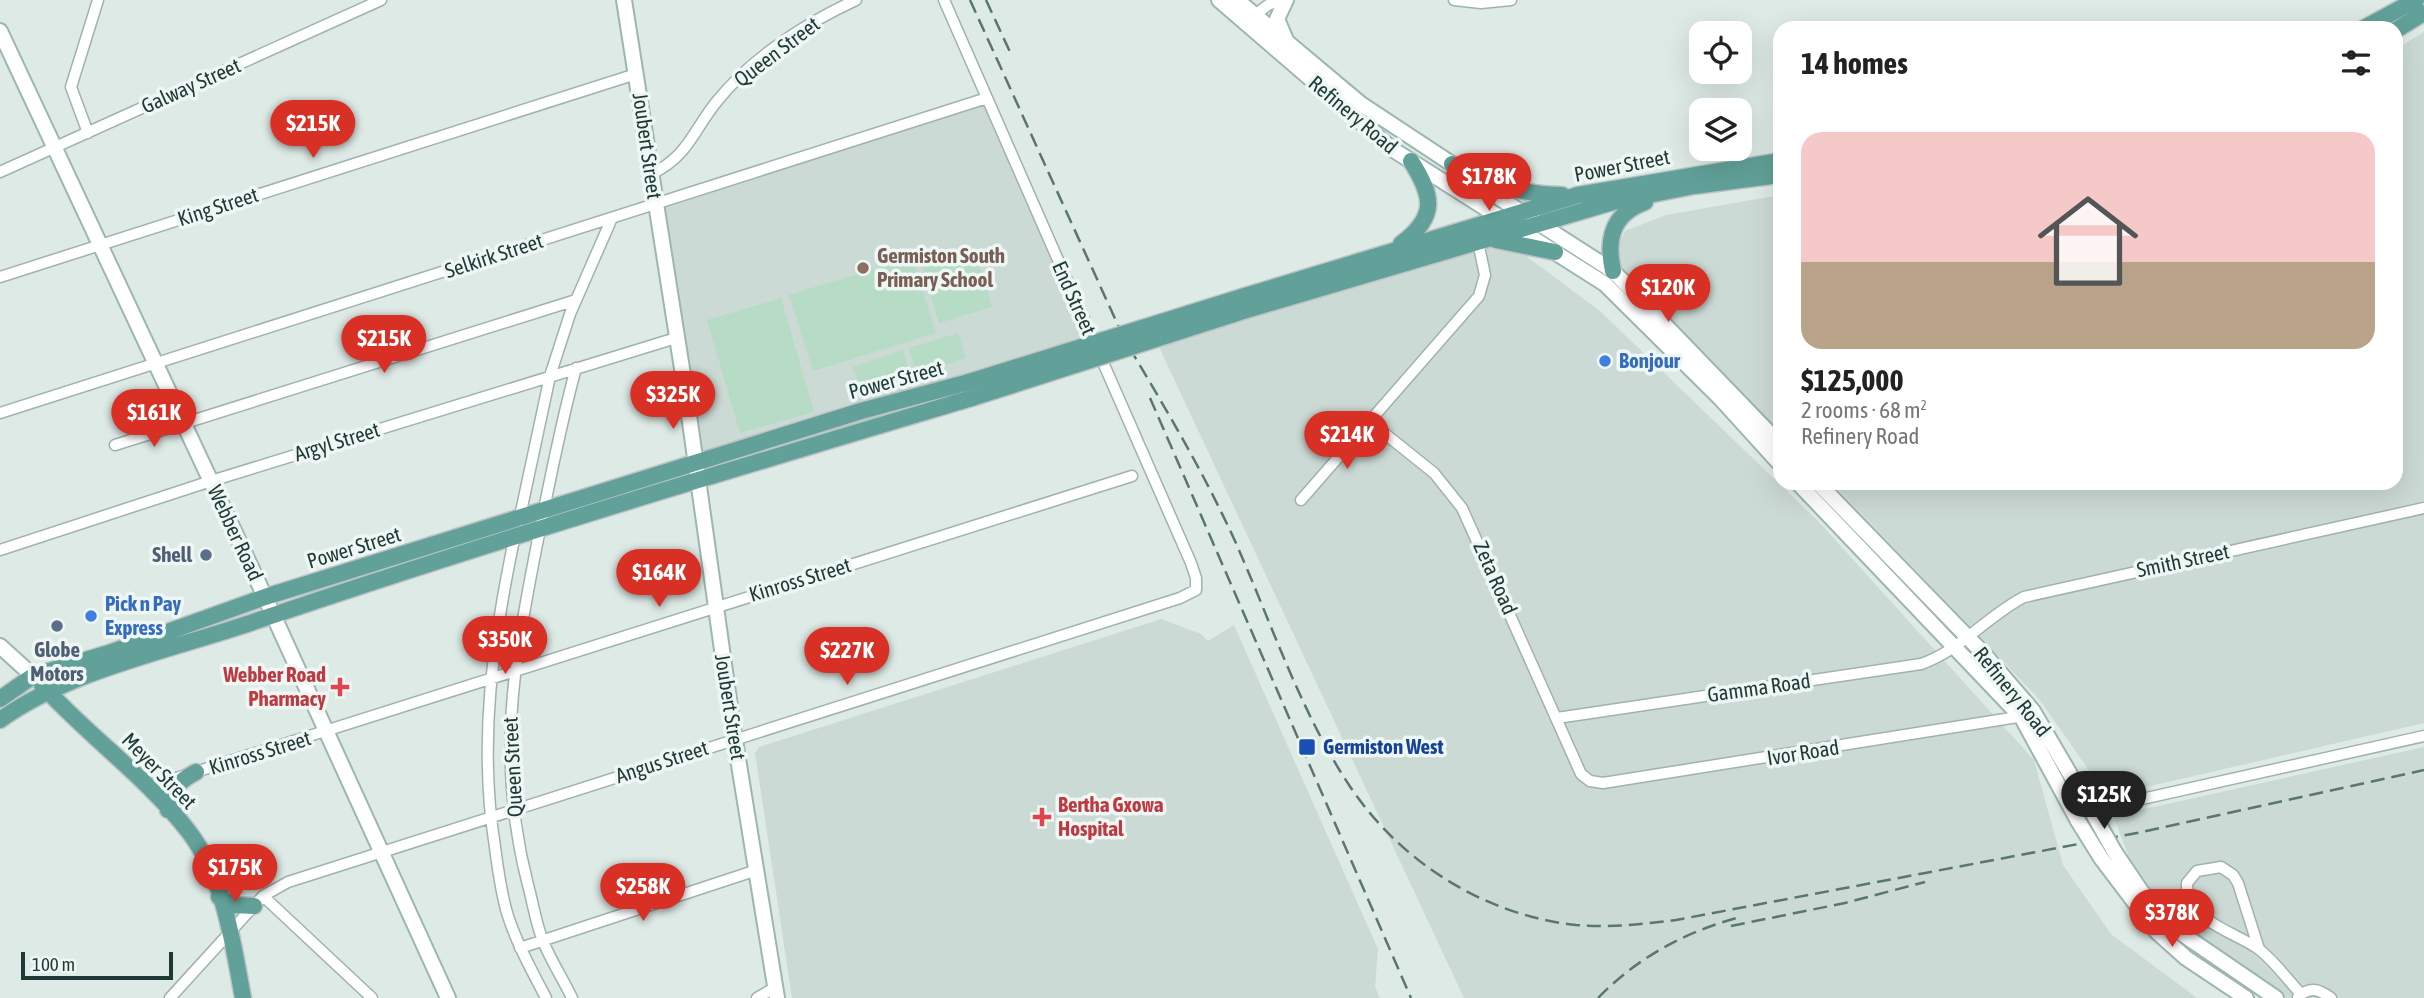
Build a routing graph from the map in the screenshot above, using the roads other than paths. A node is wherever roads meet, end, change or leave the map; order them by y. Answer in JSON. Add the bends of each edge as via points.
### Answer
{"nodes":[{"id":1,"x":98,"y":0,"type":"edge"},
{"id":2,"x":381,"y":0,"type":"edge"},
{"id":3,"x":624,"y":0,"type":"edge"},
{"id":4,"x":856,"y":0,"type":"edge"},
{"id":5,"x":944,"y":0,"type":"edge"},
{"id":6,"x":1219,"y":0,"type":"edge"},
{"id":7,"x":1237,"y":0,"type":"edge"},
{"id":8,"x":1284,"y":0,"type":"edge"},
{"id":9,"x":1454,"y":0,"type":"edge"},
{"id":10,"x":1511,"y":0,"type":"edge"},
{"id":11,"x":2416,"y":0,"type":"edge"},
{"id":12,"x":1484,"y":1,"type":"edge"},
{"id":13,"x":2424,"y":13,"type":"edge"},
{"id":14,"x":1249,"y":20,"type":"junction"},
{"id":15,"x":2377,"y":21,"type":"edge"},
{"id":16,"x":2403,"y":26,"type":"edge"},
{"id":17,"x":0,"y":31,"type":"edge"},
{"id":18,"x":1289,"y":46,"type":"junction"},
{"id":19,"x":636,"y":74,"type":"junction"},
{"id":20,"x":987,"y":99,"type":"junction"},
{"id":21,"x":88,"y":132,"type":"junction"},
{"id":22,"x":54,"y":146,"type":"junction"},
{"id":23,"x":1411,"y":161,"type":"junction"},
{"id":24,"x":1773,"y":162,"type":"edge"},
{"id":25,"x":1452,"y":164,"type":"junction"},
{"id":26,"x":0,"y":172,"type":"edge"},
{"id":27,"x":651,"y":174,"type":"junction"},
{"id":28,"x":1773,"y":175,"type":"edge"},
{"id":29,"x":1694,"y":186,"type":"junction"},
{"id":30,"x":1577,"y":195,"type":"junction"},
{"id":31,"x":655,"y":205,"type":"junction"},
{"id":32,"x":1521,"y":213,"type":"junction"},
{"id":33,"x":612,"y":218,"type":"junction"},
{"id":34,"x":1502,"y":218,"type":"junction"},
{"id":35,"x":1538,"y":224,"type":"junction"},
{"id":36,"x":1519,"y":230,"type":"junction"},
{"id":37,"x":1483,"y":241,"type":"junction"},
{"id":38,"x":100,"y":244,"type":"junction"},
{"id":39,"x":1394,"y":250,"type":"junction"},
{"id":40,"x":1555,"y":253,"type":"junction"},
{"id":41,"x":1613,"y":271,"type":"junction"},
{"id":42,"x":0,"y":277,"type":"edge"},
{"id":43,"x":576,"y":300,"type":"junction"},
{"id":44,"x":1247,"y":302,"type":"junction"},
{"id":45,"x":676,"y":338,"type":"junction"},
{"id":46,"x":156,"y":364,"type":"junction"},
{"id":47,"x":576,"y":368,"type":"junction"},
{"id":48,"x":550,"y":376,"type":"junction"},
{"id":49,"x":0,"y":413,"type":"edge"},
{"id":50,"x":1369,"y":421,"type":"junction"},
{"id":51,"x":183,"y":423,"type":"junction"},
{"id":52,"x":1773,"y":443,"type":"edge"},
{"id":53,"x":1773,"y":443,"type":"edge"},
{"id":54,"x":115,"y":445,"type":"dead end"},
{"id":55,"x":696,"y":473,"type":"junction"},
{"id":56,"x":1132,"y":476,"type":"dead end"},
{"id":57,"x":211,"y":481,"type":"junction"},
{"id":58,"x":1820,"y":492,"type":"edge"},
{"id":59,"x":1301,"y":500,"type":"dead end"},
{"id":60,"x":2424,"y":508,"type":"edge"},
{"id":61,"x":542,"y":520,"type":"junction"},
{"id":62,"x":517,"y":527,"type":"junction"},
{"id":63,"x":0,"y":550,"type":"edge"},
{"id":64,"x":1191,"y":594,"type":"joint"},
{"id":65,"x":265,"y":597,"type":"junction"},
{"id":66,"x":715,"y":607,"type":"junction"},
{"id":67,"x":271,"y":616,"type":"junction"},
{"id":68,"x":1962,"y":641,"type":"junction"},
{"id":69,"x":0,"y":646,"type":"edge"},
{"id":70,"x":514,"y":672,"type":"junction"},
{"id":71,"x":33,"y":676,"type":"junction"},
{"id":72,"x":489,"y":680,"type":"junction"},
{"id":73,"x":47,"y":691,"type":"junction"},
{"id":74,"x":0,"y":699,"type":"edge"},
{"id":75,"x":2028,"y":714,"type":"junction"},
{"id":76,"x":1556,"y":718,"type":"junction"},
{"id":77,"x":0,"y":720,"type":"edge"},
{"id":78,"x":326,"y":733,"type":"junction"},
{"id":79,"x":2424,"y":736,"type":"edge"},
{"id":80,"x":735,"y":739,"type":"junction"},
{"id":81,"x":1578,"y":766,"type":"joint"},
{"id":82,"x":196,"y":772,"type":"junction"},
{"id":83,"x":148,"y":788,"type":"junction"},
{"id":84,"x":513,"y":809,"type":"junction"},
{"id":85,"x":169,"y":810,"type":"junction"},
{"id":86,"x":2094,"y":814,"type":"junction"},
{"id":87,"x":490,"y":817,"type":"junction"},
{"id":88,"x":2077,"y":818,"type":"junction"},
{"id":89,"x":381,"y":851,"type":"junction"},
{"id":90,"x":2107,"y":855,"type":"junction"},
{"id":91,"x":757,"y":870,"type":"junction"},
{"id":92,"x":219,"y":897,"type":"junction"},
{"id":93,"x":259,"y":901,"type":"junction"},
{"id":94,"x":2161,"y":925,"type":"junction"},
{"id":95,"x":231,"y":932,"type":"junction"},
{"id":96,"x":543,"y":940,"type":"junction"},
{"id":97,"x":520,"y":948,"type":"junction"},
{"id":98,"x":2259,"y":949,"type":"junction"},
{"id":99,"x":776,"y":993,"type":"edge"},
{"id":100,"x":2299,"y":996,"type":"edge"},
{"id":101,"x":170,"y":998,"type":"edge"},
{"id":102,"x":243,"y":998,"type":"edge"},
{"id":103,"x":372,"y":998,"type":"edge"},
{"id":104,"x":448,"y":998,"type":"edge"},
{"id":105,"x":546,"y":998,"type":"edge"},
{"id":106,"x":572,"y":998,"type":"edge"},
{"id":107,"x":757,"y":998,"type":"edge"},
{"id":108,"x":2246,"y":998,"type":"edge"},
{"id":109,"x":2276,"y":998,"type":"edge"},
{"id":110,"x":2331,"y":998,"type":"edge"}],
"edges":[{"from":1,"to":21,"type":"street","via":[[71,87]]},
{"from":2,"to":21,"type":"street","name":"Galway Street"},
{"from":3,"to":19,"type":"main road","name":"Joubert Street"},
{"from":4,"to":27,"type":"street","name":"Queen Street","via":[[756,63],[718,100],[685,150]]},
{"from":5,"to":20,"type":"street","name":"End Street"},
{"from":6,"to":14,"type":"main road","name":"Refinery Road"},
{"from":7,"to":14,"type":"main road","name":"Refinery Road"},
{"from":8,"to":14,"type":"street"},
{"from":8,"to":18,"type":"main road","via":[[1278,19]]},
{"from":9,"to":12,"type":"street"},
{"from":10,"to":12,"type":"street"},
{"from":11,"to":15,"type":"main road"},
{"from":13,"to":16,"type":"main road"},
{"from":14,"to":18,"type":"main road","name":"Refinery Road"},
{"from":14,"to":23,"type":"main road","name":"Refinery Road","via":[[1380,139]]},
{"from":17,"to":22,"type":"main road","name":"Webber Road"},
{"from":18,"to":25,"type":"main road","name":"Refinery Road","via":[[1361,104]]},
{"from":19,"to":27,"type":"main road","name":"Joubert Street"},
{"from":19,"to":38,"type":"street","name":"King Street"},
{"from":20,"to":31,"type":"street","name":"Selkirk Street"},
{"from":20,"to":64,"type":"street","name":"End Street","via":[[1191,563],[1197,584]]},
{"from":21,"to":22,"type":"street","name":"Galway Street"},
{"from":22,"to":26,"type":"street","name":"Galway Street"},
{"from":22,"to":38,"type":"main road","name":"Webber Road"},
{"from":23,"to":34,"type":"main road","name":"Refinery Road"},
{"from":23,"to":39,"type":"main road","via":[[1428,191],[1428,211],[1412,236]]},
{"from":24,"to":30,"type":"main road","name":"Power Street"},
{"from":25,"to":30,"type":"main road","via":[[1509,189],[1537,195]]},
{"from":25,"to":32,"type":"main road","name":"Refinery Road"},
{"from":27,"to":31,"type":"main road","name":"Joubert Street"},
{"from":28,"to":29,"type":"main road","name":"Power Street"},
{"from":29,"to":35,"type":"main road","name":"Power Street","via":[[1613,202]]},
{"from":29,"to":41,"type":"main road","via":[[1635,206],[1619,217],[1609,243]]},
{"from":30,"to":32,"type":"main road","name":"Power Street"},
{"from":31,"to":33,"type":"street","name":"Selkirk Street"},
{"from":31,"to":45,"type":"main road","name":"Joubert Street"},
{"from":32,"to":34,"type":"main road","name":"Power Street"},
{"from":32,"to":35,"type":"main road","name":"Refinery Road"},
{"from":33,"to":43,"type":"street","name":"Queen Street"},
{"from":33,"to":46,"type":"street","name":"Selkirk Street"},
{"from":34,"to":36,"type":"main road","name":"Refinery Road"},
{"from":34,"to":39,"type":"main road","name":"Power Street"},
{"from":35,"to":36,"type":"main road","name":"Power Street"},
{"from":35,"to":41,"type":"main road","name":"Refinery Road"},
{"from":36,"to":37,"type":"main road","name":"Power Street"},
{"from":36,"to":40,"type":"main road","name":"Refinery Road"},
{"from":37,"to":40,"type":"main road","via":[[1518,242]]},
{"from":37,"to":44,"type":"main road","name":"Power Street"},
{"from":37,"to":50,"type":"street","via":[[1485,275],[1479,296]]},
{"from":38,"to":42,"type":"street","name":"King Street"},
{"from":38,"to":46,"type":"main road","name":"Webber Road"},
{"from":39,"to":44,"type":"main road","name":"Power Street"},
{"from":40,"to":53,"type":"main road","name":"Refinery Road","via":[[1605,284],[1720,398]]},
{"from":41,"to":52,"type":"main road","name":"Refinery Road"},
{"from":43,"to":48,"type":"street","name":"Queen Street"},
{"from":43,"to":51,"type":"street"},
{"from":44,"to":55,"type":"main road","name":"Power Street","bridge":true},
{"from":45,"to":47,"type":"street","name":"Argyl Street"},
{"from":45,"to":55,"type":"main road","name":"Joubert Street"},
{"from":46,"to":49,"type":"street","name":"Selkirk Street"},
{"from":46,"to":51,"type":"main road","name":"Webber Road"},
{"from":47,"to":48,"type":"street","name":"Argyl Street"},
{"from":47,"to":61,"type":"street","name":"Queen Street"},
{"from":48,"to":57,"type":"street","name":"Argyl Street"},
{"from":48,"to":62,"type":"street","name":"Queen Street"},
{"from":50,"to":59,"type":"street"},
{"from":50,"to":76,"type":"street","name":"Zeta Road","via":[[1434,473],[1462,508]]},
{"from":51,"to":54,"type":"street"},
{"from":51,"to":57,"type":"main road","name":"Webber Road"},
{"from":55,"to":61,"type":"main road","name":"Power Street"},
{"from":55,"to":66,"type":"main road","name":"Joubert Street"},
{"from":56,"to":66,"type":"street","name":"Kinross Street"},
{"from":57,"to":63,"type":"street","name":"Argyl Street"},
{"from":57,"to":65,"type":"main road","name":"Webber Road"},
{"from":58,"to":68,"type":"main road","name":"Refinery Road"},
{"from":60,"to":68,"type":"street","name":"Smith Street","via":[[2042,591],[2006,606]]},
{"from":61,"to":62,"type":"main road","name":"Power Street"},
{"from":61,"to":70,"type":"street","name":"Queen Street"},
{"from":62,"to":65,"type":"main road","name":"Power Street"},
{"from":62,"to":67,"type":"main road","name":"Power Street"},
{"from":62,"to":72,"type":"street","name":"Queen Street"},
{"from":64,"to":80,"type":"street","name":"Angus Street"},
{"from":65,"to":67,"type":"main road","name":"Webber Road"},
{"from":65,"to":71,"type":"main road","name":"Power Street"},
{"from":66,"to":70,"type":"street","name":"Kinross Street"},
{"from":66,"to":80,"type":"main road","name":"Joubert Street"},
{"from":67,"to":73,"type":"main road","name":"Power Street"},
{"from":67,"to":78,"type":"main road","name":"Webber Road"},
{"from":68,"to":75,"type":"main road","name":"Refinery Road"},
{"from":68,"to":76,"type":"street","name":"Gamma Road","via":[[1934,659],[1911,666]]},
{"from":69,"to":71,"type":"main road"},
{"from":70,"to":72,"type":"street","name":"Kinross Street"},
{"from":70,"to":84,"type":"street","name":"Queen Street","via":[[509,739]]},
{"from":71,"to":73,"type":"main road","name":"Meyer Street"},
{"from":71,"to":74,"type":"main road","name":"Power Street"},
{"from":72,"to":78,"type":"street","name":"Kinross Street"},
{"from":72,"to":87,"type":"street","name":"Queen Street","via":[[485,759]]},
{"from":73,"to":77,"type":"main road","name":"Power Street"},
{"from":73,"to":83,"type":"main road","name":"Meyer Street"},
{"from":75,"to":81,"type":"street","name":"Ivor Road","via":[[1603,783],[1585,778]]},
{"from":75,"to":86,"type":"main road","name":"Refinery Road"},
{"from":75,"to":88,"type":"main road","name":"Refinery Road"},
{"from":76,"to":81,"type":"street","name":"Zeta Road"},
{"from":78,"to":82,"type":"street","name":"Kinross Street"},
{"from":78,"to":89,"type":"main road","name":"Webber Road"},
{"from":79,"to":86,"type":"street"},
{"from":80,"to":84,"type":"street","name":"Angus Street"},
{"from":80,"to":91,"type":"main road","name":"Joubert Street"},
{"from":82,"to":83,"type":"street","name":"Kinross Street"},
{"from":82,"to":85,"type":"main road","via":[[178,782]]},
{"from":83,"to":85,"type":"main road","name":"Meyer Street"},
{"from":84,"to":87,"type":"street","name":"Angus Street"},
{"from":84,"to":96,"type":"street","name":"Queen Street"},
{"from":85,"to":92,"type":"main road","name":"Meyer Street","via":[[204,859]]},
{"from":86,"to":88,"type":"street"},
{"from":86,"to":90,"type":"main road","name":"Refinery Road","bridge":true},
{"from":87,"to":89,"type":"street","name":"Angus Street"},
{"from":87,"to":97,"type":"street","name":"Queen Street","via":[[508,915]]},
{"from":88,"to":90,"type":"main road","name":"Refinery Road","bridge":true},
{"from":89,"to":93,"type":"street","name":"Angus Street","via":[[288,882]]},
{"from":89,"to":104,"type":"main road","name":"Webber Road"},
{"from":90,"to":94,"type":"main road","name":"Refinery Road","via":[[2141,891]]},
{"from":91,"to":96,"type":"street"},
{"from":91,"to":99,"type":"main road","name":"Joubert Street"},
{"from":92,"to":93,"type":"main road","via":[[233,905]]},
{"from":92,"to":95,"type":"main road","name":"Meyer Street"},
{"from":93,"to":95,"type":"street","name":"Angus Street"},
{"from":93,"to":103,"type":"street"},
{"from":94,"to":108,"type":"main road","name":"Refinery Road","via":[[2186,958]]},
{"from":94,"to":109,"type":"main road","name":"Refinery Road"},
{"from":95,"to":101,"type":"street","name":"Angus Street"},
{"from":95,"to":102,"type":"main road","name":"Meyer Street"},
{"from":96,"to":97,"type":"street"},
{"from":96,"to":106,"type":"street","name":"Queen Street"},
{"from":97,"to":105,"type":"street","name":"Queen Street"},
{"from":98,"to":98,"type":"street","via":[[2194,908],[2187,883],[2197,871],[2221,866],[2233,875]]},
{"from":98,"to":100,"type":"street"},
{"from":99,"to":107,"type":"street"},
{"from":100,"to":110,"type":"street","via":[[2319,990]]}]}
